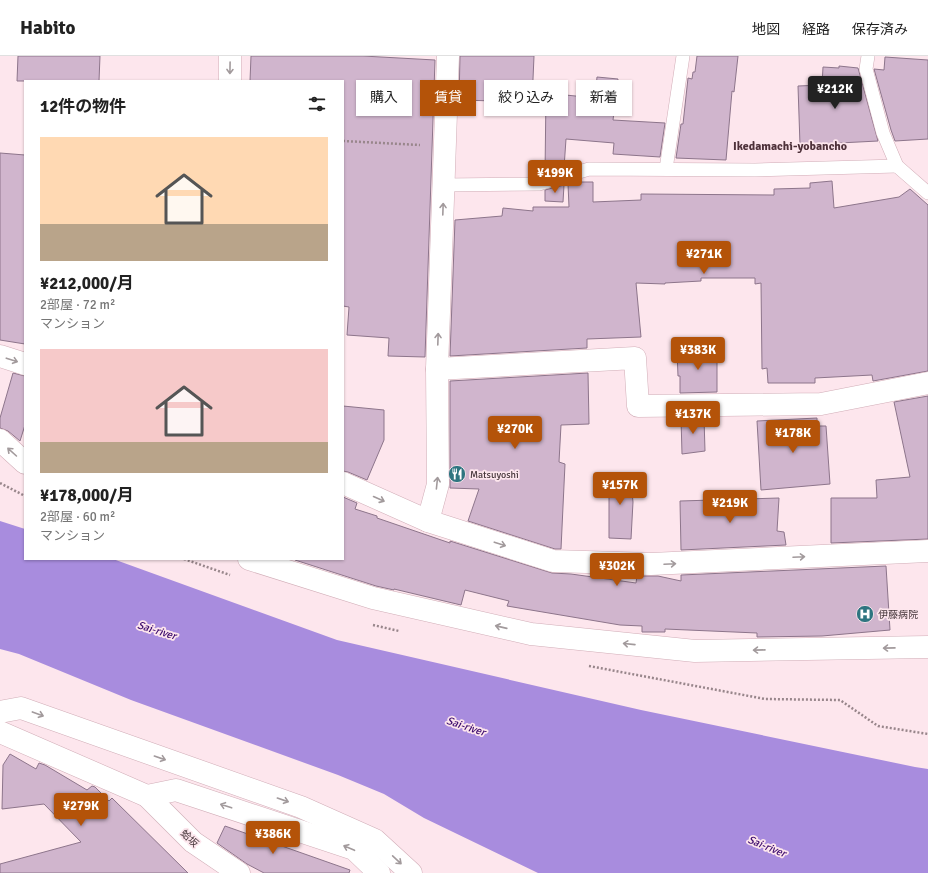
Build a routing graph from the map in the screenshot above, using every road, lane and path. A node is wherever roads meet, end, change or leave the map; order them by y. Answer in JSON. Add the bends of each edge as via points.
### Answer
{"nodes":[{"id":1,"x":230,"y":56,"type":"edge"},
{"id":2,"x":448,"y":56,"type":"edge"},
{"id":3,"x":683,"y":56,"type":"edge"},
{"id":4,"x":868,"y":56,"type":"edge"},
{"id":5,"x":230,"y":80,"type":"edge"},
{"id":6,"x":344,"y":141,"type":"edge"},
{"id":7,"x":445,"y":146,"type":"junction"},
{"id":8,"x":897,"y":166,"type":"junction"},
{"id":9,"x":666,"y":169,"type":"junction"},
{"id":10,"x":444,"y":185,"type":"junction"},
{"id":11,"x":928,"y":193,"type":"edge"},
{"id":12,"x":0,"y":356,"type":"edge"},
{"id":13,"x":24,"y":364,"type":"edge"},
{"id":14,"x":437,"y":369,"type":"junction"},
{"id":15,"x":928,"y":383,"type":"edge"},
{"id":16,"x":0,"y":440,"type":"edge"},
{"id":17,"x":24,"y":462,"type":"edge"},
{"id":18,"x":0,"y":483,"type":"edge"},
{"id":19,"x":344,"y":483,"type":"edge"},
{"id":20,"x":24,"y":495,"type":"edge"},
{"id":21,"x":428,"y":521,"type":"junction"},
{"id":22,"x":928,"y":551,"type":"edge"},
{"id":23,"x":252,"y":560,"type":"edge"},
{"id":24,"x":928,"y":647,"type":"edge"},
{"id":25,"x":0,"y":712,"type":"edge"},
{"id":26,"x":0,"y":732,"type":"edge"},
{"id":27,"x":147,"y":796,"type":"junction"},
{"id":28,"x":239,"y":873,"type":"edge"},
{"id":29,"x":379,"y":873,"type":"edge"},
{"id":30,"x":411,"y":873,"type":"edge"}],
"edges":[{"from":1,"to":5,"type":"street","one_way":true},
{"from":2,"to":7,"type":"street"},
{"from":3,"to":9,"type":"lane"},
{"from":4,"to":8,"type":"lane","via":[[866,69],[881,126]]},
{"from":6,"to":7,"type":"path"},
{"from":7,"to":10,"type":"street"},
{"from":8,"to":9,"type":"lane","via":[[755,170]]},
{"from":8,"to":11,"type":"lane"},
{"from":9,"to":10,"type":"lane","via":[[588,169],[539,184]]},
{"from":14,"to":10,"type":"street","one_way":true},
{"from":12,"to":13,"type":"street","one_way":true},
{"from":14,"to":15,"type":"street","via":[[635,358],[638,406],[821,404]]},
{"from":21,"to":14,"type":"street","one_way":true,"via":[[438,484]]},
{"from":17,"to":16,"type":"street","one_way":true},
{"from":18,"to":20,"type":"path"},
{"from":19,"to":21,"type":"street","one_way":true},
{"from":21,"to":22,"type":"street","one_way":true,"via":[[553,561],[651,564]]},
{"from":24,"to":23,"type":"street","one_way":true,"via":[[695,651],[530,634],[373,598]]},
{"from":25,"to":30,"type":"street","one_way":true,"via":[[21,708],[301,807],[375,840]]},
{"from":26,"to":27,"type":"street"},
{"from":27,"to":28,"type":"street","name":"蛤坂","via":[[193,842]]},
{"from":29,"to":27,"type":"street","one_way":true,"via":[[354,849],[272,821],[176,790]]}]}
